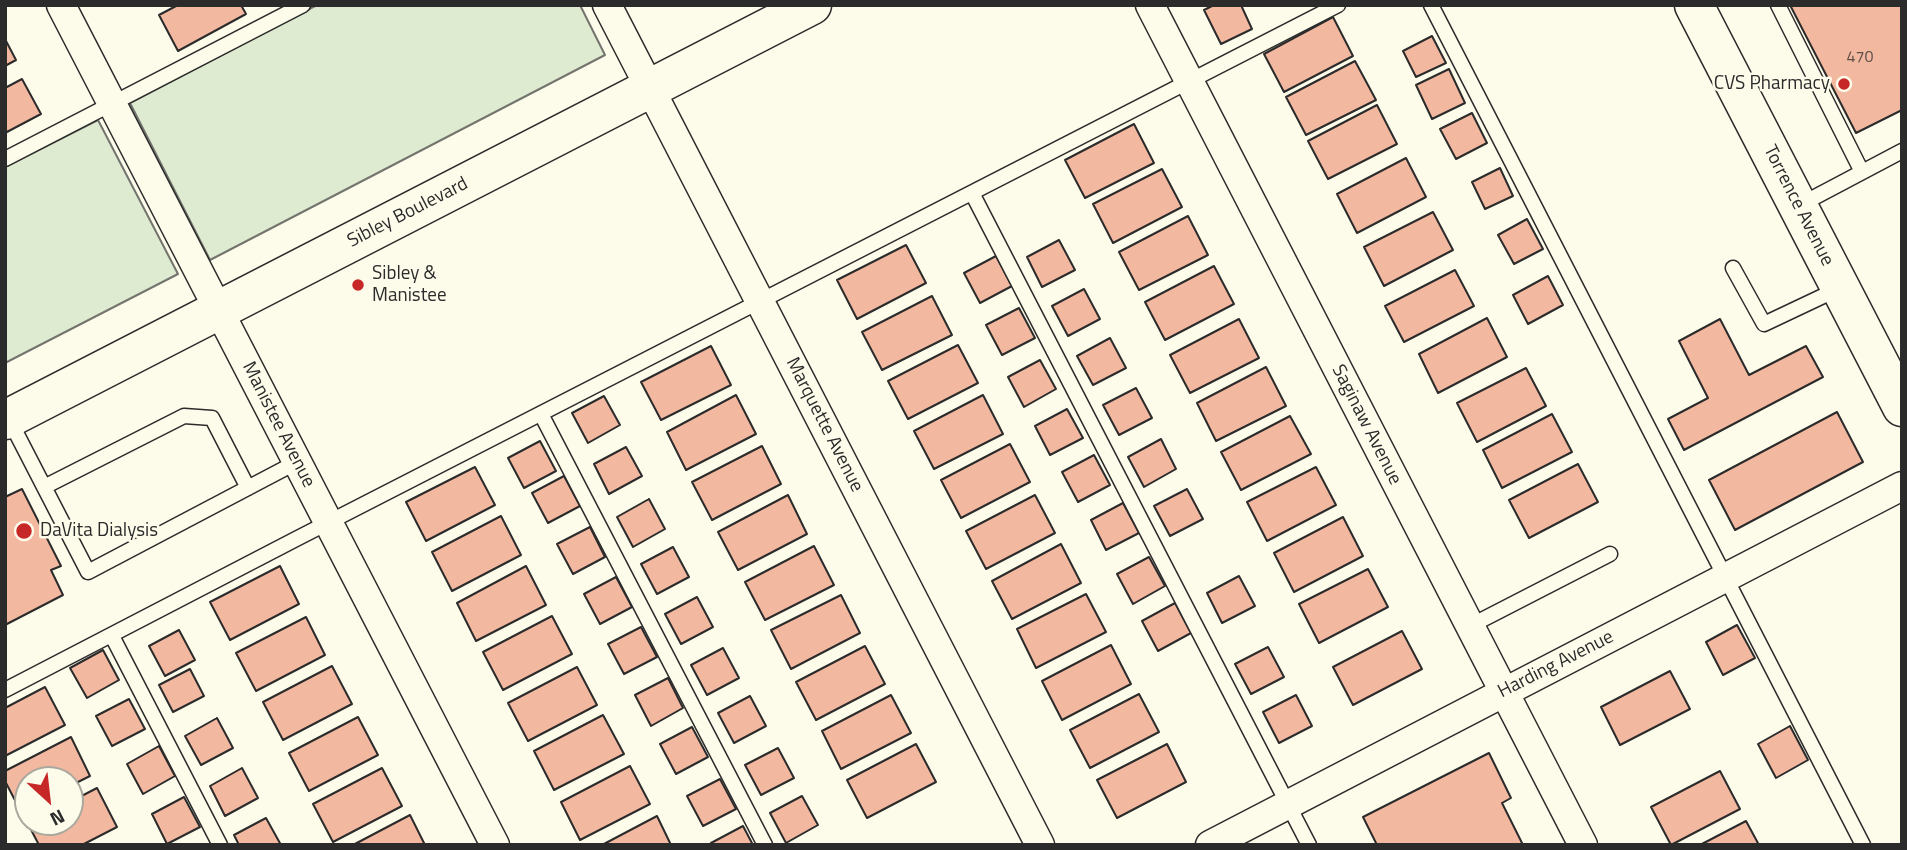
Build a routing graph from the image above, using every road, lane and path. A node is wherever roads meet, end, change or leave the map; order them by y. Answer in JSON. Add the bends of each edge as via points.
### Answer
{"nodes":[{"id":1,"x":61,"y":5,"type":"edge"},
{"id":2,"x":303,"y":5,"type":"edge"},
{"id":3,"x":607,"y":5,"type":"edge"},
{"id":4,"x":811,"y":5,"type":"edge"},
{"id":5,"x":1150,"y":5,"type":"edge"},
{"id":6,"x":1338,"y":5,"type":"edge"},
{"id":7,"x":1431,"y":5,"type":"edge"},
{"id":8,"x":1694,"y":5,"type":"edge"},
{"id":9,"x":1778,"y":5,"type":"edge"},
{"id":10,"x":1189,"y":82,"type":"junction"},
{"id":11,"x":650,"y":88,"type":"junction"},
{"id":12,"x":112,"y":104,"type":"junction"},
{"id":13,"x":1902,"y":151,"type":"edge"},
{"id":14,"x":5,"y":159,"type":"edge"},
{"id":15,"x":1862,"y":172,"type":"junction"},
{"id":16,"x":972,"y":193,"type":"junction"},
{"id":17,"x":1798,"y":206,"type":"junction"},
{"id":18,"x":1733,"y":268,"type":"dead end"},
{"id":19,"x":1840,"y":288,"type":"junction"},
{"id":20,"x":760,"y":302,"type":"junction"},
{"id":21,"x":219,"y":310,"type":"junction"},
{"id":22,"x":1902,"y":407,"type":"edge"},
{"id":23,"x":541,"y":415,"type":"junction"},
{"id":24,"x":7,"y":419,"type":"edge"},
{"id":25,"x":297,"y":462,"type":"junction"},
{"id":26,"x":1902,"y":486,"type":"edge"},
{"id":27,"x":44,"y":487,"type":"junction"},
{"id":28,"x":248,"y":488,"type":"junction"},
{"id":29,"x":328,"y":522,"type":"junction"},
{"id":30,"x":1610,"y":554,"type":"dead end"},
{"id":31,"x":1725,"y":577,"type":"junction"},
{"id":32,"x":1470,"y":626,"type":"junction"},
{"id":33,"x":111,"y":636,"type":"junction"},
{"id":34,"x":5,"y":690,"type":"edge"},
{"id":35,"x":1504,"y":692,"type":"junction"},
{"id":36,"x":1288,"y":804,"type":"junction"},
{"id":37,"x":220,"y":845,"type":"edge"},
{"id":38,"x":495,"y":845,"type":"edge"},
{"id":39,"x":765,"y":845,"type":"edge"},
{"id":40,"x":1040,"y":845,"type":"edge"},
{"id":41,"x":1210,"y":845,"type":"edge"},
{"id":42,"x":1309,"y":845,"type":"edge"},
{"id":43,"x":1583,"y":845,"type":"edge"},
{"id":44,"x":1863,"y":845,"type":"edge"}],
"edges":[{"from":1,"to":12,"type":"street","name":"Manistee Avenue"},
{"from":2,"to":12,"type":"lane"},
{"from":3,"to":11,"type":"street","name":"Marquette Avenue"},
{"from":4,"to":11,"type":"main road","name":"Sibley Boulevard"},
{"from":5,"to":10,"type":"street","name":"Saginaw Avenue"},
{"from":6,"to":10,"type":"lane"},
{"from":7,"to":31,"type":"lane"},
{"from":8,"to":17,"type":"main road","name":"Torrence Avenue"},
{"from":9,"to":15,"type":"lane"},
{"from":10,"to":16,"type":"lane"},
{"from":10,"to":32,"type":"street","name":"Saginaw Avenue"},
{"from":11,"to":20,"type":"street","name":"Marquette Avenue"},
{"from":11,"to":21,"type":"main road","name":"Sibley Boulevard"},
{"from":12,"to":14,"type":"lane"},
{"from":12,"to":21,"type":"street","name":"Manistee Avenue"},
{"from":13,"to":15,"type":"lane"},
{"from":15,"to":17,"type":"lane"},
{"from":16,"to":20,"type":"lane"},
{"from":16,"to":36,"type":"lane"},
{"from":17,"to":19,"type":"main road","name":"Torrence Avenue"},
{"from":18,"to":19,"type":"lane","via":[[1764,324]]},
{"from":19,"to":22,"type":"main road","name":"Torrence Avenue"},
{"from":20,"to":23,"type":"lane"},
{"from":20,"to":40,"type":"street","name":"Marquette Avenue"},
{"from":21,"to":24,"type":"main road","name":"Sibley Boulevard"},
{"from":21,"to":25,"type":"street","name":"Manistee Avenue"},
{"from":23,"to":29,"type":"lane"},
{"from":23,"to":39,"type":"lane"},
{"from":24,"to":27,"type":"lane"},
{"from":25,"to":28,"type":"lane"},
{"from":25,"to":29,"type":"street","name":"Manistee Avenue"},
{"from":26,"to":31,"type":"street","name":"Harding Avenue"},
{"from":27,"to":28,"type":"lane","via":[[184,416],[212,418]]},
{"from":27,"to":28,"type":"lane","via":[[88,572]]},
{"from":29,"to":33,"type":"lane"},
{"from":29,"to":38,"type":"street","name":"Manistee Avenue"},
{"from":30,"to":32,"type":"lane"},
{"from":31,"to":35,"type":"street","name":"Harding Avenue"},
{"from":31,"to":44,"type":"lane"},
{"from":32,"to":35,"type":"street","name":"Saginaw Avenue"},
{"from":33,"to":34,"type":"lane"},
{"from":33,"to":37,"type":"lane"},
{"from":35,"to":36,"type":"street","name":"Harding Avenue"},
{"from":35,"to":43,"type":"street","name":"Saginaw Avenue"},
{"from":36,"to":41,"type":"street","name":"Harding Avenue"},
{"from":36,"to":42,"type":"lane"}]}
